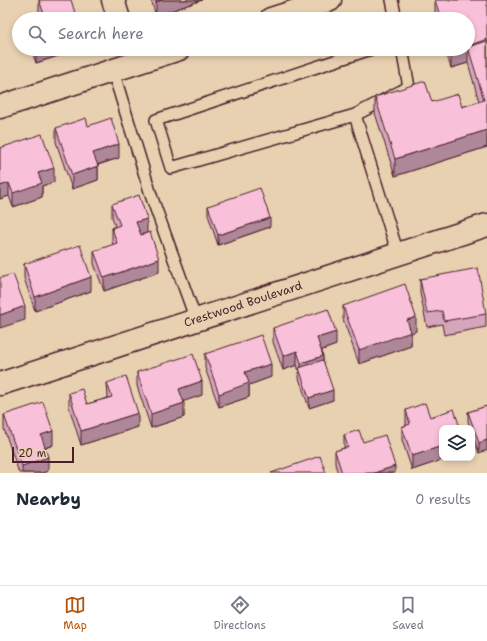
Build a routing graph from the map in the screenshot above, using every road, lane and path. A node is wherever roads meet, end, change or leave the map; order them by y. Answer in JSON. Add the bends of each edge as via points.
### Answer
{"nodes":[{"id":1,"x":113,"y":0,"type":"edge"},
{"id":2,"x":330,"y":0,"type":"edge"},
{"id":3,"x":392,"y":0,"type":"edge"},
{"id":4,"x":117,"y":12,"type":"edge"},
{"id":5,"x":293,"y":12,"type":"edge"},
{"id":6,"x":395,"y":12,"type":"edge"},
{"id":7,"x":131,"y":56,"type":"edge"},
{"id":8,"x":350,"y":56,"type":"edge"},
{"id":9,"x":403,"y":56,"type":"edge"},
{"id":10,"x":113,"y":71,"type":"junction"},
{"id":11,"x":0,"y":107,"type":"edge"},
{"id":12,"x":355,"y":115,"type":"junction"},
{"id":13,"x":487,"y":225,"type":"edge"},
{"id":14,"x":398,"y":254,"type":"junction"},
{"id":15,"x":196,"y":320,"type":"junction"},
{"id":16,"x":0,"y":384,"type":"edge"}],
"edges":[{"from":1,"to":4,"type":"street"},
{"from":2,"to":5,"type":"street"},
{"from":3,"to":6,"type":"lane"},
{"from":7,"to":10,"type":"street"},
{"from":8,"to":12,"type":"lane","via":[[156,120],[171,168]]},
{"from":9,"to":12,"type":"lane","via":[[409,87]]},
{"from":10,"to":11,"type":"street"},
{"from":10,"to":15,"type":"lane","via":[[152,198]]},
{"from":12,"to":14,"type":"lane"},
{"from":13,"to":14,"type":"street","name":"Crestwood Boulevard"},
{"from":14,"to":15,"type":"street","name":"Crestwood Boulevard"},
{"from":15,"to":16,"type":"street","name":"Crestwood Boulevard"}]}
